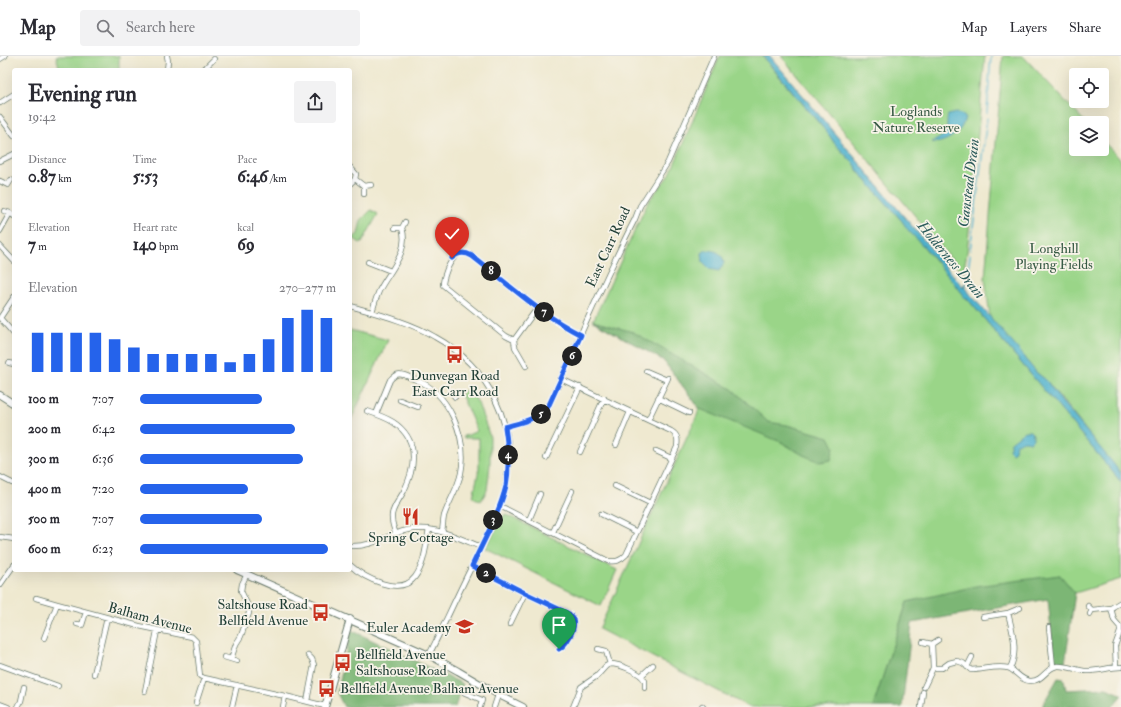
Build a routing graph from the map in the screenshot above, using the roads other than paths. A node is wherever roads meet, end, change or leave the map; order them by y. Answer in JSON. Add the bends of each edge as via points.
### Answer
{"nodes":[{"id":1,"x":5,"y":56,"type":"edge"},
{"id":2,"x":168,"y":56,"type":"edge"},
{"id":3,"x":714,"y":56,"type":"edge"},
{"id":4,"x":214,"y":57,"type":"edge"},
{"id":5,"x":0,"y":59,"type":"edge"},
{"id":6,"x":220,"y":60,"type":"dead end"},
{"id":7,"x":167,"y":68,"type":"edge"},
{"id":8,"x":205,"y":68,"type":"edge"},
{"id":9,"x":12,"y":95,"type":"edge"},
{"id":10,"x":0,"y":103,"type":"edge"},
{"id":11,"x":0,"y":117,"type":"edge"},
{"id":12,"x":12,"y":133,"type":"edge"},
{"id":13,"x":12,"y":155,"type":"edge"},
{"id":14,"x":0,"y":161,"type":"edge"},
{"id":15,"x":352,"y":169,"type":"edge"},
{"id":16,"x":355,"y":179,"type":"junction"},
{"id":17,"x":10,"y":180,"type":"dead end"},
{"id":18,"x":0,"y":181,"type":"edge"},
{"id":19,"x":352,"y":182,"type":"edge"},
{"id":20,"x":371,"y":185,"type":"dead end"},
{"id":21,"x":364,"y":186,"type":"junction"},
{"id":22,"x":364,"y":194,"type":"dead end"},
{"id":23,"x":4,"y":211,"type":"dead end"},
{"id":24,"x":12,"y":215,"type":"edge"},
{"id":25,"x":405,"y":222,"type":"dead end"},
{"id":26,"x":395,"y":228,"type":"dead end"},
{"id":27,"x":402,"y":228,"type":"junction"},
{"id":28,"x":0,"y":232,"type":"edge"},
{"id":29,"x":0,"y":246,"type":"edge"},
{"id":30,"x":12,"y":259,"type":"edge"},
{"id":31,"x":368,"y":262,"type":"dead end"},
{"id":32,"x":391,"y":270,"type":"junction"},
{"id":33,"x":12,"y":300,"type":"edge"},
{"id":34,"x":352,"y":307,"type":"edge"},
{"id":35,"x":538,"y":307,"type":"junction"},
{"id":36,"x":372,"y":312,"type":"junction"},
{"id":37,"x":0,"y":318,"type":"edge"},
{"id":38,"x":12,"y":332,"type":"edge"},
{"id":39,"x":581,"y":335,"type":"junction"},
{"id":40,"x":514,"y":340,"type":"junction"},
{"id":41,"x":526,"y":363,"type":"dead end"},
{"id":42,"x":646,"y":370,"type":"dead end"},
{"id":43,"x":561,"y":379,"type":"junction"},
{"id":44,"x":580,"y":388,"type":"junction"},
{"id":45,"x":0,"y":395,"type":"edge"},
{"id":46,"x":604,"y":398,"type":"junction"},
{"id":47,"x":658,"y":398,"type":"junction"},
{"id":48,"x":400,"y":400,"type":"dead end"},
{"id":49,"x":12,"y":403,"type":"edge"},
{"id":50,"x":418,"y":407,"type":"dead end"},
{"id":51,"x":367,"y":410,"type":"dead end"},
{"id":52,"x":630,"y":412,"type":"junction"},
{"id":53,"x":689,"y":413,"type":"dead end"},
{"id":54,"x":376,"y":414,"type":"junction"},
{"id":55,"x":648,"y":420,"type":"junction"},
{"id":56,"x":505,"y":427,"type":"junction"},
{"id":57,"x":616,"y":445,"type":"dead end"},
{"id":58,"x":656,"y":451,"type":"dead end"},
{"id":59,"x":580,"y":452,"type":"dead end"},
{"id":60,"x":546,"y":458,"type":"dead end"},
{"id":61,"x":671,"y":458,"type":"junction"},
{"id":62,"x":0,"y":477,"type":"edge"},
{"id":63,"x":12,"y":483,"type":"dead end"},
{"id":64,"x":615,"y":486,"type":"dead end"},
{"id":65,"x":572,"y":491,"type":"dead end"},
{"id":66,"x":540,"y":494,"type":"dead end"},
{"id":67,"x":650,"y":503,"type":"junction"},
{"id":68,"x":500,"y":506,"type":"junction"},
{"id":69,"x":601,"y":514,"type":"dead end"},
{"id":70,"x":529,"y":520,"type":"junction"},
{"id":71,"x":429,"y":529,"type":"junction"},
{"id":72,"x":442,"y":531,"type":"junction"},
{"id":73,"x":553,"y":532,"type":"junction"},
{"id":74,"x":637,"y":532,"type":"junction"},
{"id":75,"x":396,"y":534,"type":"junction"},
{"id":76,"x":0,"y":537,"type":"edge"},
{"id":77,"x":12,"y":539,"type":"edge"},
{"id":78,"x":352,"y":546,"type":"edge"},
{"id":79,"x":480,"y":547,"type":"junction"},
{"id":80,"x":472,"y":566,"type":"junction"},
{"id":81,"x":352,"y":567,"type":"edge"},
{"id":82,"x":12,"y":568,"type":"edge"},
{"id":83,"x":242,"y":572,"type":"edge"},
{"id":84,"x":247,"y":574,"type":"junction"},
{"id":85,"x":0,"y":585,"type":"edge"},
{"id":86,"x":42,"y":593,"type":"dead end"},
{"id":87,"x":525,"y":593,"type":"junction"},
{"id":88,"x":1121,"y":602,"type":"edge"},
{"id":89,"x":58,"y":604,"type":"junction"},
{"id":90,"x":1088,"y":606,"type":"dead end"},
{"id":91,"x":1020,"y":608,"type":"dead end"},
{"id":92,"x":1111,"y":608,"type":"junction"},
{"id":93,"x":86,"y":612,"type":"junction"},
{"id":94,"x":1008,"y":613,"type":"junction"},
{"id":95,"x":983,"y":617,"type":"dead end"},
{"id":96,"x":107,"y":618,"type":"junction"},
{"id":97,"x":350,"y":619,"type":"junction"},
{"id":98,"x":77,"y":624,"type":"dead end"},
{"id":99,"x":510,"y":624,"type":"dead end"},
{"id":100,"x":1049,"y":627,"type":"dead end"},
{"id":101,"x":157,"y":631,"type":"junction"},
{"id":102,"x":44,"y":638,"type":"dead end"},
{"id":103,"x":939,"y":638,"type":"dead end"},
{"id":104,"x":923,"y":642,"type":"dead end"},
{"id":105,"x":932,"y":644,"type":"junction"},
{"id":106,"x":559,"y":649,"type":"dead end"},
{"id":107,"x":598,"y":649,"type":"dead end"},
{"id":108,"x":976,"y":652,"type":"dead end"},
{"id":109,"x":308,"y":655,"type":"dead end"},
{"id":110,"x":429,"y":655,"type":"junction"},
{"id":111,"x":224,"y":657,"type":"dead end"},
{"id":112,"x":231,"y":659,"type":"junction"},
{"id":113,"x":237,"y":661,"type":"dead end"},
{"id":114,"x":610,"y":664,"type":"junction"},
{"id":115,"x":0,"y":665,"type":"edge"},
{"id":116,"x":653,"y":665,"type":"dead end"},
{"id":117,"x":967,"y":667,"type":"junction"},
{"id":118,"x":1118,"y":667,"type":"edge"},
{"id":119,"x":933,"y":668,"type":"junction"},
{"id":120,"x":1010,"y":668,"type":"junction"},
{"id":121,"x":1053,"y":668,"type":"junction"},
{"id":122,"x":94,"y":674,"type":"dead end"},
{"id":123,"x":641,"y":676,"type":"junction"},
{"id":124,"x":204,"y":678,"type":"junction"},
{"id":125,"x":237,"y":685,"type":"junction"},
{"id":126,"x":24,"y":686,"type":"dead end"},
{"id":127,"x":58,"y":686,"type":"dead end"},
{"id":128,"x":924,"y":687,"type":"dead end"},
{"id":129,"x":645,"y":688,"type":"dead end"},
{"id":130,"x":145,"y":691,"type":"dead end"},
{"id":131,"x":463,"y":692,"type":"dead end"},
{"id":132,"x":922,"y":692,"type":"dead end"},
{"id":133,"x":498,"y":695,"type":"junction"},
{"id":134,"x":286,"y":696,"type":"junction"},
{"id":135,"x":307,"y":701,"type":"junction"},
{"id":136,"x":196,"y":703,"type":"dead end"},
{"id":137,"x":0,"y":704,"type":"edge"},
{"id":138,"x":325,"y":706,"type":"edge"},
{"id":139,"x":8,"y":707,"type":"edge"},
{"id":140,"x":18,"y":707,"type":"edge"},
{"id":141,"x":232,"y":707,"type":"edge"},
{"id":142,"x":283,"y":707,"type":"edge"},
{"id":143,"x":480,"y":707,"type":"edge"},
{"id":144,"x":494,"y":707,"type":"edge"},
{"id":145,"x":523,"y":707,"type":"edge"},
{"id":146,"x":573,"y":707,"type":"edge"},
{"id":147,"x":922,"y":707,"type":"edge"}],
"edges":[{"from":1,"to":5,"type":"street"},
{"from":2,"to":7,"type":"street"},
{"from":3,"to":39,"type":"street","name":"East Carr Road","via":[[668,162],[640,206]]},
{"from":4,"to":6,"type":"street"},
{"from":4,"to":8,"type":"street"},
{"from":9,"to":10,"type":"street"},
{"from":11,"to":12,"type":"street"},
{"from":13,"to":14,"type":"street"},
{"from":15,"to":16,"type":"street","via":[[356,174]]},
{"from":16,"to":19,"type":"street"},
{"from":16,"to":21,"type":"street"},
{"from":17,"to":18,"type":"street","via":[[8,185]]},
{"from":20,"to":21,"type":"street"},
{"from":21,"to":22,"type":"street"},
{"from":23,"to":24,"type":"street"},
{"from":24,"to":28,"type":"street"},
{"from":25,"to":27,"type":"street"},
{"from":26,"to":27,"type":"street"},
{"from":27,"to":32,"type":"street","via":[[403,246]]},
{"from":29,"to":30,"type":"street"},
{"from":31,"to":32,"type":"street"},
{"from":32,"to":36,"type":"street"},
{"from":33,"to":37,"type":"street"},
{"from":34,"to":36,"type":"street"},
{"from":35,"to":39,"type":"street"},
{"from":35,"to":40,"type":"street"},
{"from":35,"to":40,"type":"street","via":[[472,256],[460,253],[452,258],[443,285]]},
{"from":36,"to":56,"type":"street","via":[[434,336],[465,358],[491,390]]},
{"from":37,"to":38,"type":"street"},
{"from":39,"to":43,"type":"street","name":"East Carr Road"},
{"from":40,"to":41,"type":"street","via":[[515,347]]},
{"from":42,"to":47,"type":"street","via":[[667,379]]},
{"from":43,"to":44,"type":"street"},
{"from":43,"to":56,"type":"street","name":"East Carr Road","via":[[548,407],[540,415]]},
{"from":44,"to":46,"type":"street"},
{"from":44,"to":60,"type":"street"},
{"from":45,"to":49,"type":"main road"},
{"from":46,"to":52,"type":"street"},
{"from":46,"to":59,"type":"street"},
{"from":47,"to":53,"type":"street"},
{"from":47,"to":55,"type":"street"},
{"from":48,"to":50,"type":"street"},
{"from":51,"to":54,"type":"street"},
{"from":52,"to":55,"type":"street"},
{"from":52,"to":57,"type":"street"},
{"from":54,"to":72,"type":"street","via":[[390,380],[399,373],[432,388],[446,405],[456,425],[462,448],[461,472],[444,517]]},
{"from":54,"to":75,"type":"street","via":[[392,421],[408,437],[414,461],[405,489],[391,516]]},
{"from":55,"to":61,"type":"street","via":[[675,434],[678,439]]},
{"from":56,"to":68,"type":"street","via":[[508,460],[506,484]]},
{"from":58,"to":61,"type":"street"},
{"from":61,"to":67,"type":"street"},
{"from":62,"to":63,"type":"street"},
{"from":64,"to":67,"type":"street"},
{"from":65,"to":73,"type":"street"},
{"from":66,"to":70,"type":"street"},
{"from":67,"to":74,"type":"street"},
{"from":68,"to":70,"type":"street"},
{"from":68,"to":79,"type":"street"},
{"from":69,"to":74,"type":"street"},
{"from":70,"to":73,"type":"street"},
{"from":71,"to":72,"type":"street"},
{"from":71,"to":75,"type":"street","via":[[414,529]]},
{"from":71,"to":81,"type":"street","via":[[423,560],[416,577],[401,586],[366,578]]},
{"from":72,"to":79,"type":"street"},
{"from":73,"to":74,"type":"street","via":[[608,561],[616,562],[626,555]]},
{"from":75,"to":78,"type":"street","via":[[370,544]]},
{"from":76,"to":77,"type":"street"},
{"from":79,"to":80,"type":"street"},
{"from":80,"to":87,"type":"street"},
{"from":80,"to":110,"type":"street"},
{"from":82,"to":85,"type":"street"},
{"from":83,"to":84,"type":"main road"},
{"from":84,"to":97,"type":"main road"},
{"from":84,"to":112,"type":"street","via":[[241,592],[249,613]]},
{"from":86,"to":89,"type":"street","name":"Balham Avenue","via":[[38,598]]},
{"from":87,"to":99,"type":"street"},
{"from":87,"to":106,"type":"street","via":[[569,614],[573,620],[573,630],[564,646]]},
{"from":88,"to":92,"type":"street"},
{"from":89,"to":93,"type":"street","name":"Balham Avenue"},
{"from":89,"to":102,"type":"street"},
{"from":90,"to":92,"type":"street","via":[[1091,612]]},
{"from":91,"to":94,"type":"street"},
{"from":92,"to":118,"type":"street","via":[[1114,620],[1120,627],[1115,646]]},
{"from":93,"to":96,"type":"street","name":"Balham Avenue"},
{"from":93,"to":98,"type":"street","via":[[82,625]]},
{"from":94,"to":95,"type":"street"},
{"from":94,"to":120,"type":"street","via":[[1015,653]]},
{"from":96,"to":101,"type":"street","name":"Balham Avenue"},
{"from":96,"to":122,"type":"street"},
{"from":97,"to":110,"type":"main road"},
{"from":97,"to":138,"type":"main road"},
{"from":100,"to":121,"type":"street"},
{"from":101,"to":124,"type":"street","name":"Balham Avenue","via":[[192,637],[196,641],[200,676]]},
{"from":101,"to":130,"type":"street"},
{"from":103,"to":105,"type":"street"},
{"from":104,"to":105,"type":"street"},
{"from":105,"to":119,"type":"street"},
{"from":107,"to":114,"type":"street","via":[[606,651]]},
{"from":108,"to":117,"type":"street","via":[[971,656]]},
{"from":109,"to":135,"type":"street","via":[[314,665]]},
{"from":110,"to":133,"type":"main road"},
{"from":111,"to":112,"type":"street"},
{"from":112,"to":113,"type":"street"},
{"from":114,"to":123,"type":"street","via":[[626,668]]},
{"from":114,"to":146,"type":"street","via":[[581,687]]},
{"from":115,"to":127,"type":"street"},
{"from":116,"to":123,"type":"street"},
{"from":117,"to":119,"type":"street","via":[[957,661],[949,662],[942,668]]},
{"from":117,"to":120,"type":"street","via":[[971,670]]},
{"from":118,"to":121,"type":"street","via":[[1086,671],[1058,666]]},
{"from":119,"to":128,"type":"street"},
{"from":120,"to":121,"type":"street","via":[[1028,681],[1038,679]]},
{"from":123,"to":129,"type":"street","via":[[645,681]]},
{"from":124,"to":125,"type":"street"},
{"from":124,"to":136,"type":"street"},
{"from":125,"to":134,"type":"street"},
{"from":125,"to":141,"type":"street"},
{"from":126,"to":140,"type":"street"},
{"from":131,"to":143,"type":"street","via":[[482,700]]},
{"from":132,"to":147,"type":"street"},
{"from":133,"to":144,"type":"street"},
{"from":133,"to":145,"type":"main road"},
{"from":134,"to":135,"type":"street"},
{"from":134,"to":142,"type":"street"},
{"from":135,"to":138,"type":"street"},
{"from":137,"to":139,"type":"street"}]}
